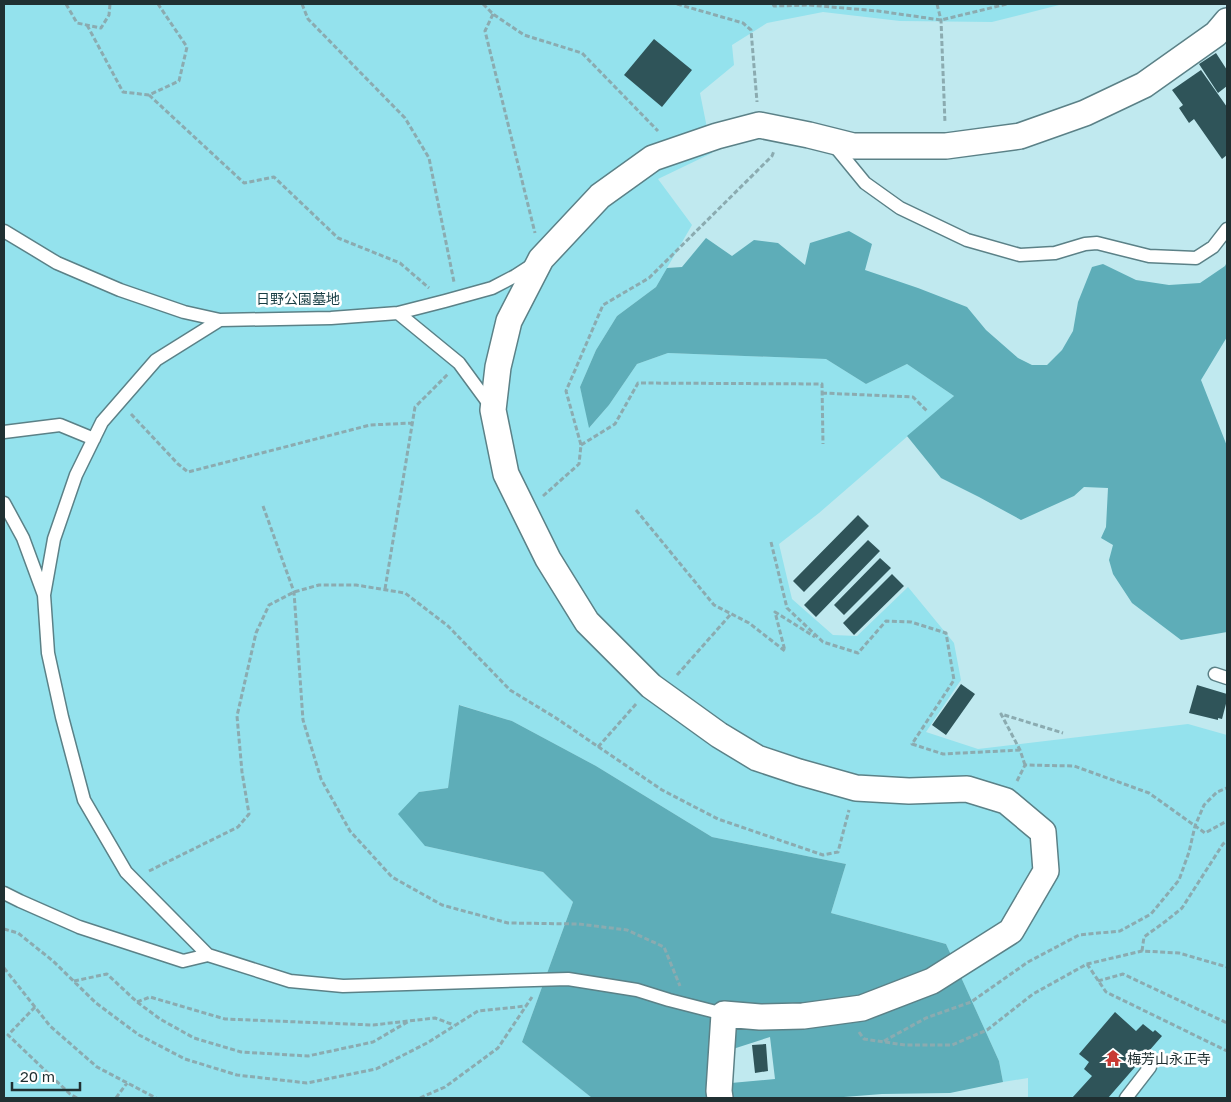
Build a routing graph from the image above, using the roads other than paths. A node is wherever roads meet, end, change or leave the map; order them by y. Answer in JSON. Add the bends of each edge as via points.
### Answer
{"nodes":[{"id":1,"x":1227,"y":21,"type":"edge"},
{"id":2,"x":830,"y":140,"type":"junction"},
{"id":3,"x":1227,"y":229,"type":"edge"},
{"id":4,"x":4,"y":231,"type":"edge"},
{"id":5,"x":541,"y":259,"type":"junction"},
{"id":6,"x":398,"y":313,"type":"junction"},
{"id":7,"x":220,"y":320,"type":"junction"},
{"id":8,"x":493,"y":410,"type":"junction"},
{"id":9,"x":4,"y":432,"type":"edge"},
{"id":10,"x":94,"y":439,"type":"junction"},
{"id":11,"x":4,"y":503,"type":"edge"},
{"id":12,"x":44,"y":595,"type":"junction"},
{"id":13,"x":4,"y":893,"type":"edge"},
{"id":14,"x":208,"y":955,"type":"junction"},
{"id":15,"x":724,"y":1014,"type":"junction"},
{"id":16,"x":1150,"y":1067,"type":"dead end"},
{"id":17,"x":720,"y":1094,"type":"edge"},
{"id":18,"x":1132,"y":1096,"type":"edge"}],
"edges":[{"from":1,"to":2,"type":"street","via":[[1216,34],[1144,85],[1085,113],[1020,136],[946,146],[853,146]]},
{"from":2,"to":3,"type":"lane","via":[[864,184],[900,208],[967,240],[1020,255],[1055,253],[1097,242],[1149,256],[1196,258],[1212,247]]},
{"from":2,"to":5,"type":"street","via":[[770,127],[717,136],[653,158],[600,196]]},
{"from":4,"to":7,"type":"lane","via":[[58,263],[120,290],[184,312]]},
{"from":5,"to":6,"type":"lane","via":[[492,288]]},
{"from":5,"to":8,"type":"street","via":[[509,321],[498,367]]},
{"from":6,"to":7,"type":"lane"},
{"from":6,"to":8,"type":"lane","via":[[459,363]]},
{"from":7,"to":10,"type":"lane","via":[[156,360],[102,422]]},
{"from":8,"to":15,"type":"street","via":[[506,474],[548,559],[587,622],[656,689],[757,758],[856,788],[909,791],[967,789],[1006,801],[1043,832],[1046,870],[1011,932],[932,981],[862,1008],[786,1017]]},
{"from":9,"to":10,"type":"lane","via":[[60,425]]},
{"from":10,"to":12,"type":"lane","via":[[76,475],[54,540]]},
{"from":11,"to":12,"type":"lane","via":[[23,538]]},
{"from":12,"to":14,"type":"lane","via":[[48,653],[84,800],[126,872]]},
{"from":13,"to":14,"type":"lane","via":[[79,927],[183,961]]},
{"from":14,"to":15,"type":"lane","via":[[290,981],[343,986],[568,979],[638,990]]},
{"from":15,"to":17,"type":"street"},
{"from":16,"to":18,"type":"lane"}]}
